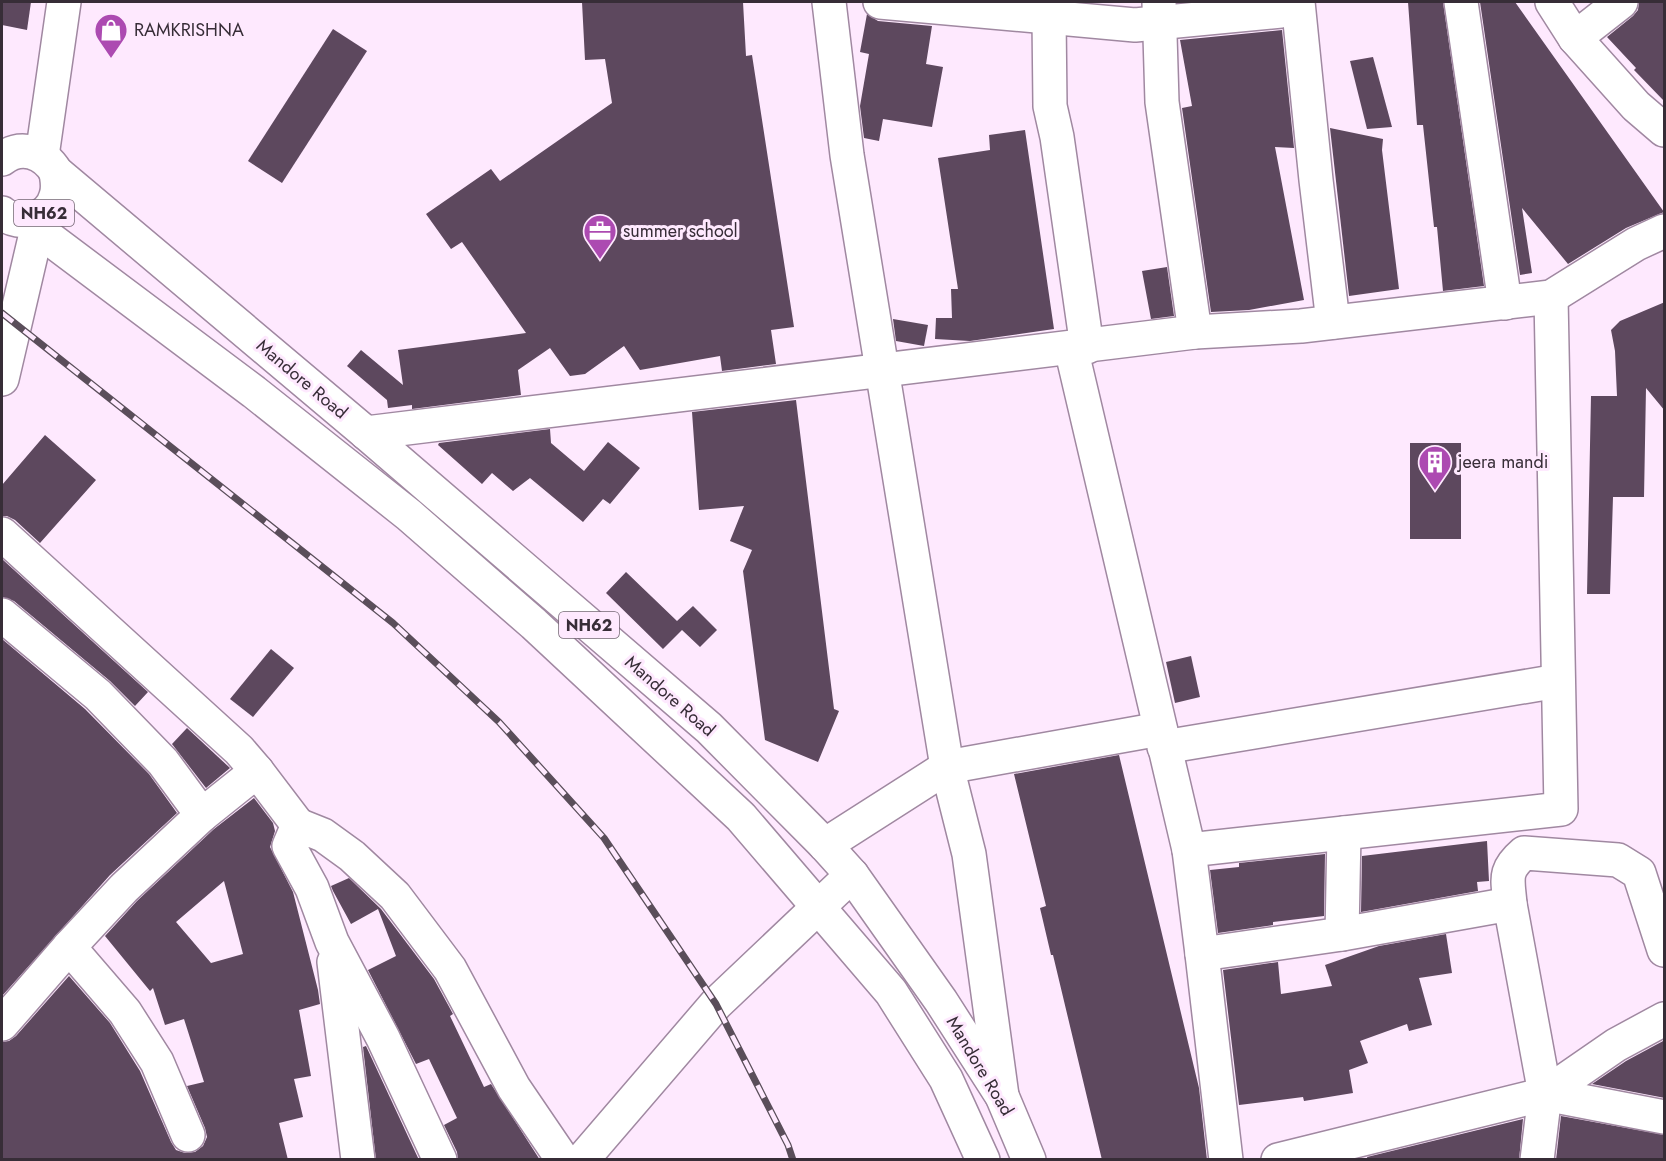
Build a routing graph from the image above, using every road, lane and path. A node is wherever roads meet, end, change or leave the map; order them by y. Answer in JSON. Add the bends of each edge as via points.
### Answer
{"nodes":[{"id":1,"x":64,"y":2,"type":"edge"},
{"id":2,"x":829,"y":2,"type":"edge"},
{"id":3,"x":880,"y":2,"type":"edge"},
{"id":4,"x":1292,"y":2,"type":"edge"},
{"id":5,"x":1298,"y":2,"type":"edge"},
{"id":6,"x":1461,"y":2,"type":"edge"},
{"id":7,"x":1552,"y":2,"type":"edge"},
{"id":8,"x":1621,"y":2,"type":"edge"},
{"id":9,"x":1160,"y":11,"type":"edge"},
{"id":10,"x":1049,"y":17,"type":"junction"},
{"id":11,"x":1575,"y":38,"type":"junction"},
{"id":12,"x":1665,"y":130,"type":"edge"},
{"id":13,"x":24,"y":154,"type":"edge"},
{"id":14,"x":21,"y":221,"type":"edge"},
{"id":15,"x":1665,"y":231,"type":"edge"},
{"id":16,"x":1551,"y":297,"type":"junction"},
{"id":17,"x":1505,"y":303,"type":"junction"},
{"id":18,"x":1333,"y":322,"type":"junction"},
{"id":19,"x":1195,"y":332,"type":"junction"},
{"id":20,"x":1079,"y":347,"type":"junction"},
{"id":21,"x":882,"y":371,"type":"junction"},
{"id":22,"x":2,"y":379,"type":"edge"},
{"id":23,"x":366,"y":433,"type":"junction"},
{"id":24,"x":2,"y":534,"type":"edge"},
{"id":25,"x":2,"y":615,"type":"edge"},
{"id":26,"x":1558,"y":681,"type":"junction"},
{"id":27,"x":1162,"y":738,"type":"junction"},
{"id":28,"x":947,"y":767,"type":"junction"},
{"id":29,"x":257,"y":771,"type":"junction"},
{"id":30,"x":202,"y":815,"type":"junction"},
{"id":31,"x":298,"y":825,"type":"junction"},
{"id":32,"x":1344,"y":833,"type":"junction"},
{"id":33,"x":825,"y":845,"type":"junction"},
{"id":34,"x":1189,"y":850,"type":"junction"},
{"id":35,"x":852,"y":875,"type":"junction"},
{"id":36,"x":1510,"y":904,"type":"junction"},
{"id":37,"x":819,"y":907,"type":"junction"},
{"id":38,"x":1342,"y":934,"type":"junction"},
{"id":39,"x":332,"y":942,"type":"junction"},
{"id":40,"x":69,"y":947,"type":"junction"},
{"id":41,"x":1665,"y":950,"type":"edge"},
{"id":42,"x":1202,"y":954,"type":"junction"},
{"id":43,"x":1665,"y":1019,"type":"edge"},
{"id":44,"x":2,"y":1024,"type":"edge"},
{"id":45,"x":1545,"y":1094,"type":"junction"},
{"id":46,"x":1002,"y":1096,"type":"junction"},
{"id":47,"x":1665,"y":1117,"type":"edge"},
{"id":48,"x":188,"y":1135,"type":"dead end"},
{"id":49,"x":1318,"y":1154,"type":"edge"},
{"id":50,"x":358,"y":1160,"type":"edge"},
{"id":51,"x":440,"y":1160,"type":"edge"},
{"id":52,"x":563,"y":1160,"type":"edge"},
{"id":53,"x":582,"y":1160,"type":"edge"},
{"id":54,"x":983,"y":1160,"type":"edge"},
{"id":55,"x":1029,"y":1160,"type":"edge"},
{"id":56,"x":1226,"y":1160,"type":"edge"},
{"id":57,"x":1278,"y":1160,"type":"edge"},
{"id":58,"x":1537,"y":1160,"type":"edge"}],
"edges":[{"from":1,"to":13,"type":"main road"},
{"from":2,"to":21,"type":"main road","via":[[846,155]]},
{"from":3,"to":10,"type":"main road"},
{"from":4,"to":9,"type":"main road","via":[[1281,11]]},
{"from":5,"to":18,"type":"main road"},
{"from":6,"to":17,"type":"main road"},
{"from":7,"to":11,"type":"main road"},
{"from":8,"to":11,"type":"main road"},
{"from":9,"to":10,"type":"main road","via":[[1135,25]]},
{"from":9,"to":19,"type":"main road","via":[[1162,102]]},
{"from":10,"to":20,"type":"main road","via":[[1050,106],[1057,137]]},
{"from":11,"to":12,"type":"main road","via":[[1636,106]]},
{"from":13,"to":14,"type":"main road","number":"NH62","via":[[58,185],[49,209],[39,217]]},
{"from":13,"to":23,"type":"main road","name":"Mandore Road","number":"NH62"},
{"from":14,"to":22,"type":"main road"},
{"from":14,"to":37,"type":"main road","name":"Mandore Road","number":"NH62","via":[[254,392],[436,538],[552,640],[741,817]]},
{"from":15,"to":16,"type":"main road","via":[[1636,244]]},
{"from":16,"to":17,"type":"main road"},
{"from":16,"to":26,"type":"main road"},
{"from":17,"to":18,"type":"main road"},
{"from":18,"to":19,"type":"main road"},
{"from":19,"to":20,"type":"main road"},
{"from":20,"to":21,"type":"main road"},
{"from":20,"to":27,"type":"main road"},
{"from":21,"to":23,"type":"main road"},
{"from":21,"to":28,"type":"main road"},
{"from":23,"to":33,"type":"main road","name":"Mandore Road","number":"NH62","via":[[709,728]]},
{"from":24,"to":29,"type":"main road","via":[[239,750]]},
{"from":25,"to":30,"type":"main road","via":[[98,694],[163,762]]},
{"from":26,"to":27,"type":"main road"},
{"from":26,"to":32,"type":"main road","via":[[1561,809]]},
{"from":27,"to":28,"type":"main road"},
{"from":27,"to":34,"type":"main road"},
{"from":28,"to":33,"type":"main road"},
{"from":28,"to":46,"type":"main road","via":[[969,854]]},
{"from":29,"to":30,"type":"main road"},
{"from":29,"to":31,"type":"main road"},
{"from":30,"to":40,"type":"main road","via":[[124,888]]},
{"from":31,"to":39,"type":"main road","via":[[289,846],[312,888]]},
{"from":31,"to":52,"type":"main road","via":[[323,835],[352,856],[395,896],[450,969],[514,1088]]},
{"from":32,"to":34,"type":"main road"},
{"from":32,"to":38,"type":"main road"},
{"from":33,"to":35,"type":"main road","name":"Mandore Road","number":"NH62"},
{"from":34,"to":42,"type":"main road"},
{"from":35,"to":37,"type":"main road"},
{"from":35,"to":46,"type":"main road","name":"Mandore Road","number":"NH62"},
{"from":36,"to":38,"type":"main road"},
{"from":36,"to":41,"type":"main road","via":[[1508,876],[1513,863],[1524,853],[1618,860],[1639,873]]},
{"from":36,"to":45,"type":"main road"},
{"from":37,"to":53,"type":"main road","via":[[716,1004]]},
{"from":37,"to":54,"type":"main road","name":"Mandore Road","number":"NH62","via":[[891,992],[946,1079]]},
{"from":38,"to":42,"type":"main road"},
{"from":39,"to":50,"type":"main road"},
{"from":39,"to":51,"type":"main road","via":[[383,1038]]},
{"from":40,"to":44,"type":"main road"},
{"from":40,"to":48,"type":"main road","via":[[125,1012],[157,1062]]},
{"from":42,"to":56,"type":"main road"},
{"from":43,"to":45,"type":"main road","via":[[1616,1045]]},
{"from":45,"to":47,"type":"main road"},
{"from":45,"to":49,"type":"main road"},
{"from":45,"to":58,"type":"main road"},
{"from":46,"to":55,"type":"main road","name":"Mandore Road","number":"NH62"},
{"from":49,"to":57,"type":"main road"}]}
